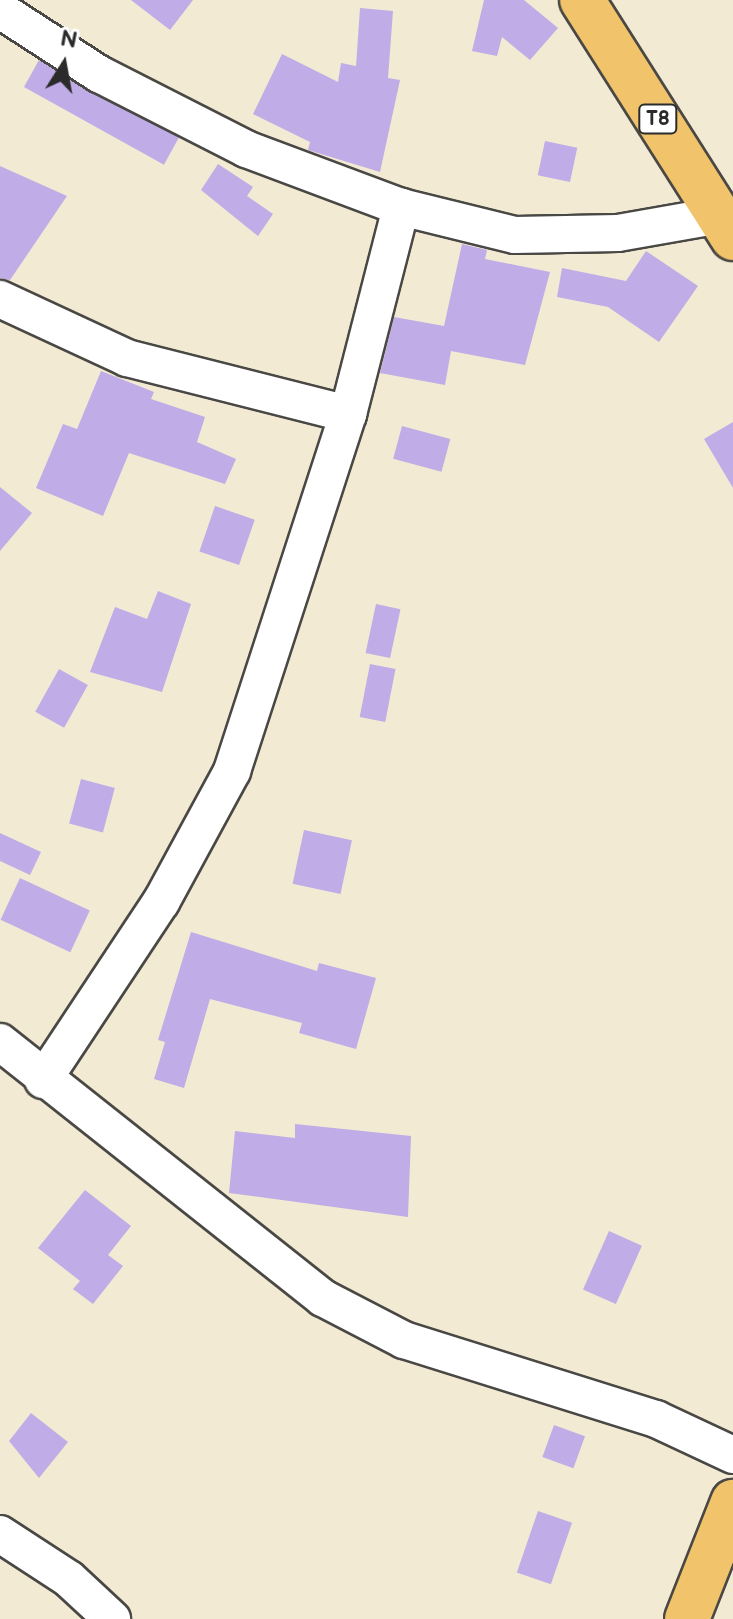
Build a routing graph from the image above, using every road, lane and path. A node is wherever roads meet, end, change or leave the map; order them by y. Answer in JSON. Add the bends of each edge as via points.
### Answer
{"nodes":[{"id":1,"x":583,"y":0,"type":"edge"},
{"id":2,"x":0,"y":10,"type":"edge"},
{"id":3,"x":401,"y":207,"type":"junction"},
{"id":4,"x":726,"y":226,"type":"edge"},
{"id":5,"x":0,"y":299,"type":"edge"},
{"id":6,"x":348,"y":414,"type":"junction"},
{"id":7,"x":0,"y":1042,"type":"edge"},
{"id":8,"x":43,"y":1080,"type":"junction"},
{"id":9,"x":733,"y":1455,"type":"edge"},
{"id":10,"x":733,"y":1502,"type":"edge"},
{"id":11,"x":0,"y":1534,"type":"edge"},
{"id":12,"x":112,"y":1619,"type":"edge"},
{"id":13,"x":687,"y":1619,"type":"edge"}],
"edges":[{"from":1,"to":4,"type":"highway","number":"T8"},
{"from":2,"to":3,"type":"street","via":[[99,74],[246,149]]},
{"from":3,"to":4,"type":"street","via":[[515,235]]},
{"from":3,"to":6,"type":"street"},
{"from":5,"to":6,"type":"street","via":[[127,358]]},
{"from":6,"to":8,"type":"street","via":[[232,771],[161,902]]},
{"from":7,"to":8,"type":"street"},
{"from":8,"to":9,"type":"street","via":[[323,1298],[404,1340],[656,1419]]},
{"from":10,"to":13,"type":"highway"},
{"from":11,"to":12,"type":"street","via":[[69,1579]]}]}
